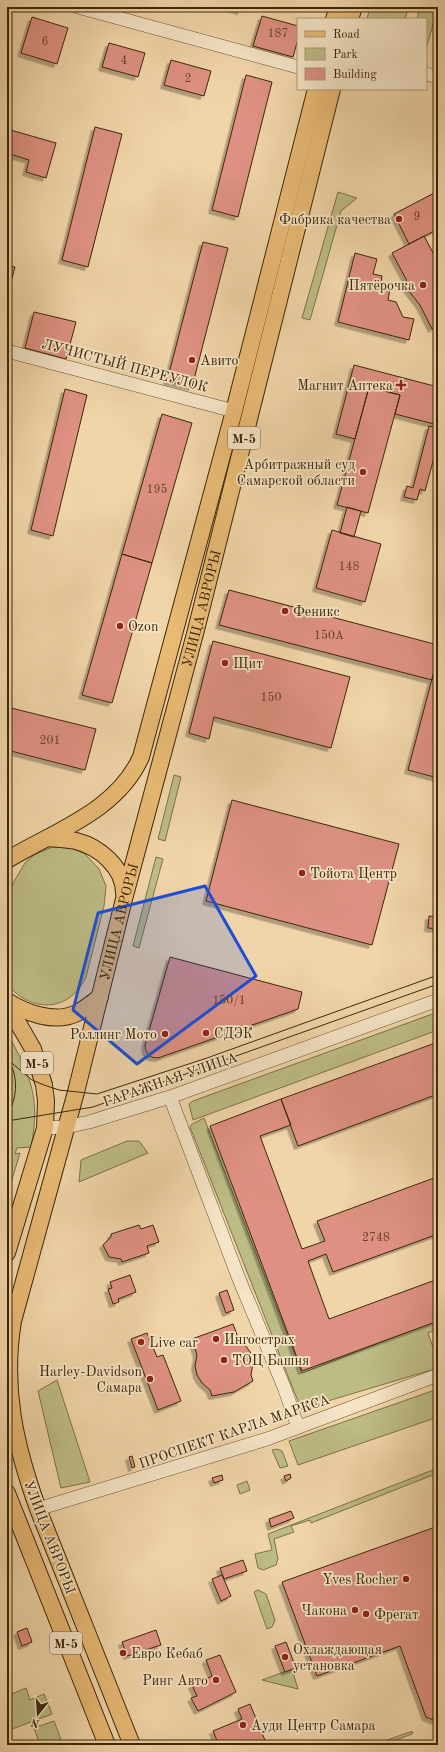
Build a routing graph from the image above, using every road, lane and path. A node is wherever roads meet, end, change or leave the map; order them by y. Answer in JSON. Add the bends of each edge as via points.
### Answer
{"nodes":[{"id":1,"x":78,"y":7,"type":"edge"},
{"id":2,"x":338,"y":7,"type":"edge"},
{"id":3,"x":354,"y":7,"type":"edge"},
{"id":4,"x":334,"y":18,"type":"edge"},
{"id":5,"x":350,"y":18,"type":"edge"},
{"id":6,"x":297,"y":67,"type":"edge"},
{"id":7,"x":427,"y":74,"type":"edge"},
{"id":8,"x":438,"y":77,"type":"edge"},
{"id":9,"x":316,"y":90,"type":"edge"},
{"id":10,"x":332,"y":90,"type":"edge"},
{"id":11,"x":7,"y":351,"type":"edge"},
{"id":12,"x":234,"y":411,"type":"junction"},
{"id":13,"x":48,"y":838,"type":"junction"},
{"id":14,"x":13,"y":856,"type":"edge"},
{"id":15,"x":7,"y":868,"type":"edge"},
{"id":16,"x":124,"y":899,"type":"junction"},
{"id":17,"x":100,"y":997,"type":"junction"},
{"id":18,"x":438,"y":1000,"type":"edge"},
{"id":19,"x":7,"y":1002,"type":"edge"},
{"id":20,"x":170,"y":1097,"type":"junction"},
{"id":21,"x":66,"y":1127,"type":"junction"},
{"id":22,"x":45,"y":1128,"type":"junction"},
{"id":23,"x":7,"y":1253,"type":"edge"},
{"id":24,"x":438,"y":1375,"type":"edge"},
{"id":25,"x":298,"y":1427,"type":"junction"},
{"id":26,"x":7,"y":1493,"type":"edge"},
{"id":27,"x":38,"y":1509,"type":"junction"},
{"id":28,"x":107,"y":1745,"type":"edge"},
{"id":29,"x":132,"y":1745,"type":"edge"}],
"edges":[{"from":1,"to":6,"type":"street"},
{"from":2,"to":4,"type":"main road"},
{"from":3,"to":5,"type":"main road"},
{"from":7,"to":8,"type":"street"},
{"from":9,"to":12,"type":"main road","name":"УЛИЦА АВРОРЫ","number":"М-5"},
{"from":10,"to":16,"type":"main road","name":"УЛИЦА АВРОРЫ","number":"М-5","via":[[196,630]]},
{"from":11,"to":12,"type":"street","name":"ЛУЧИСТЫЙ ПЕРЕУЛОК"},
{"from":12,"to":13,"type":"main road","name":"УЛИЦА АВРОРЫ","number":"М-5","via":[[150,725],[135,769],[118,792],[104,804]]},
{"from":13,"to":14,"type":"main road","name":"УЛИЦА АВРОРЫ","number":"М-5"},
{"from":13,"to":16,"type":"main road","via":[[85,844],[104,855],[122,878]]},
{"from":14,"to":15,"type":"main road","name":"УЛИЦА АВРОРЫ","number":"М-5"},
{"from":16,"to":17,"type":"main road","name":"УЛИЦА АВРОРЫ","number":"М-5"},
{"from":17,"to":19,"type":"main road","via":[[77,1013],[60,1017],[31,1013]]},
{"from":17,"to":21,"type":"main road","name":"УЛИЦА АВРОРЫ","number":"М-5"},
{"from":18,"to":20,"type":"street","name":"ГАРАЖНАЯ УЛИЦА"},
{"from":19,"to":22,"type":"main road","number":"М-5","via":[[33,1048],[38,1063],[44,1085]]},
{"from":20,"to":21,"type":"street","name":"ГАРАЖНАЯ УЛИЦА"},
{"from":20,"to":25,"type":"street"},
{"from":21,"to":22,"type":"street","name":"ГАРАЖНАЯ УЛИЦА"},
{"from":21,"to":27,"type":"main road","name":"УЛИЦА АВРОРЫ","number":"М-5","via":[[13,1321],[9,1345],[10,1404],[24,1471]]},
{"from":22,"to":23,"type":"main road","number":"М-5"},
{"from":24,"to":25,"type":"street","name":"ПРОСПЕКТ КАРЛА МАРКСА"},
{"from":25,"to":27,"type":"street","name":"ПРОСПЕКТ КАРЛА МАРКСА","via":[[223,1454]]},
{"from":26,"to":28,"type":"main road","name":"УЛИЦА АВРОРЫ","number":"М-5"},
{"from":27,"to":29,"type":"main road","name":"УЛИЦА АВРОРЫ","number":"М-5"}]}
